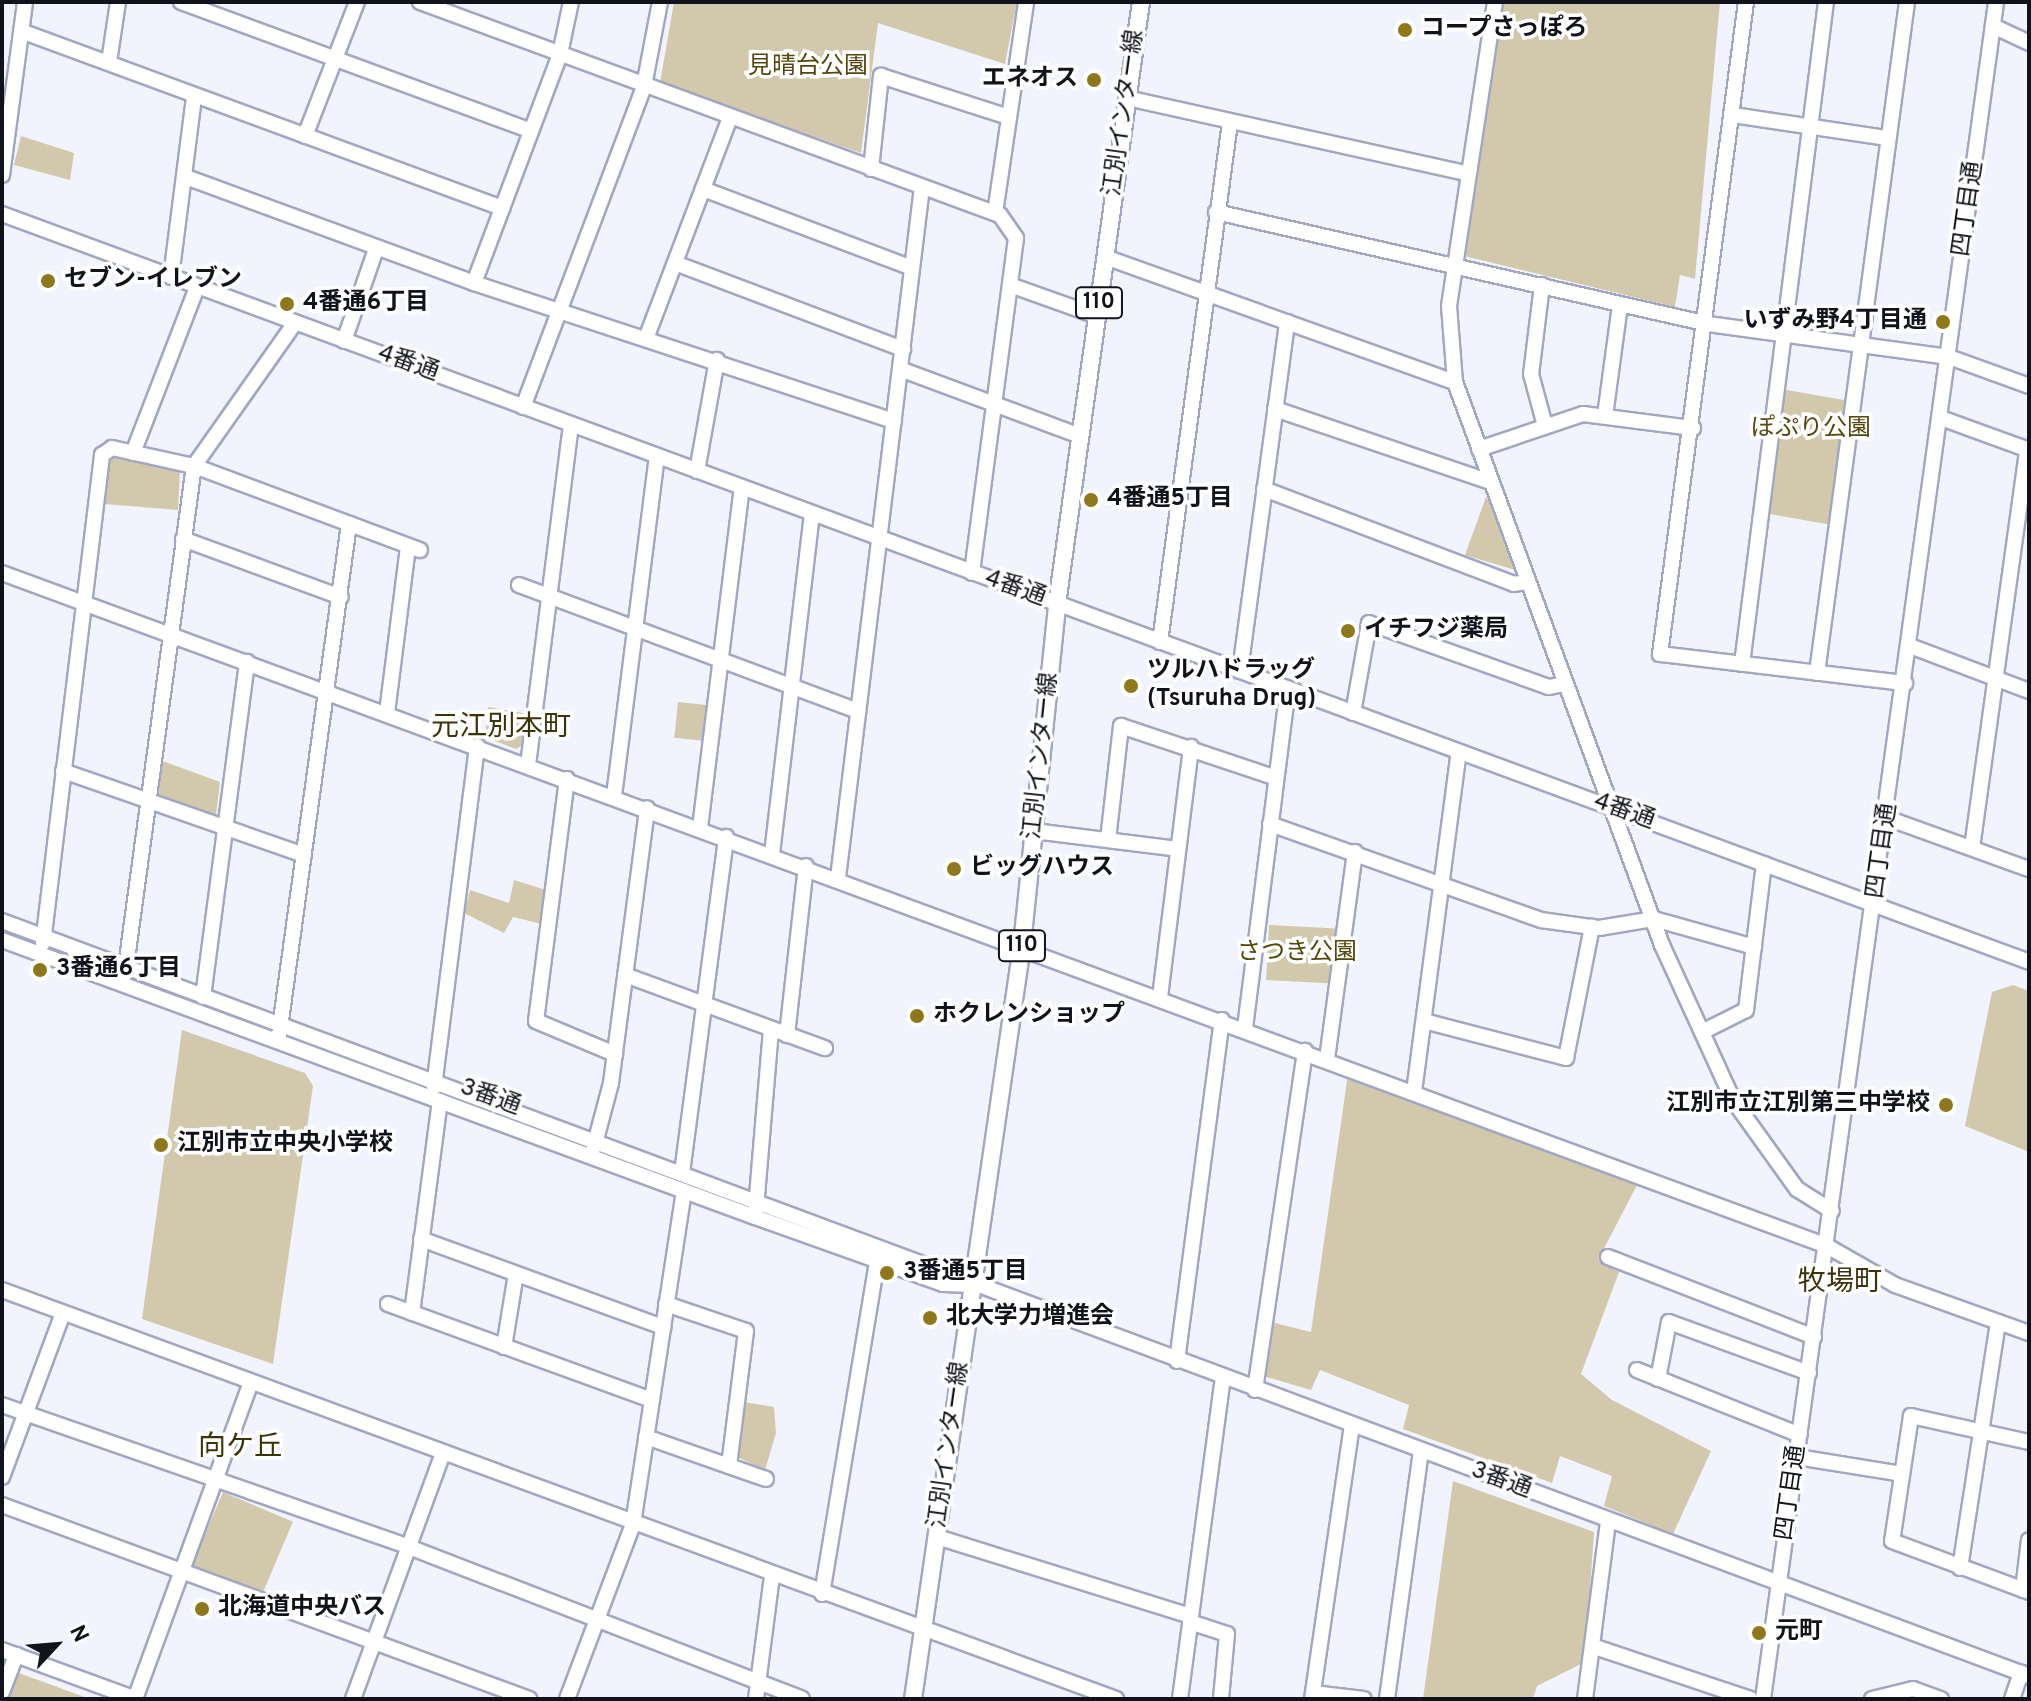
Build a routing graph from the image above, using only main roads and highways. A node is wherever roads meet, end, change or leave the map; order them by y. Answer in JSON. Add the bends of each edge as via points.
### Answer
{"nodes":[{"id":1,"x":1141,"y":2,"type":"edge"},
{"id":2,"x":913,"y":1699,"type":"edge"}],
"edges":[{"from":1,"to":2,"type":"main road","name":"江別インター線","number":"110","via":[[1057,604],[1022,945]]}]}
